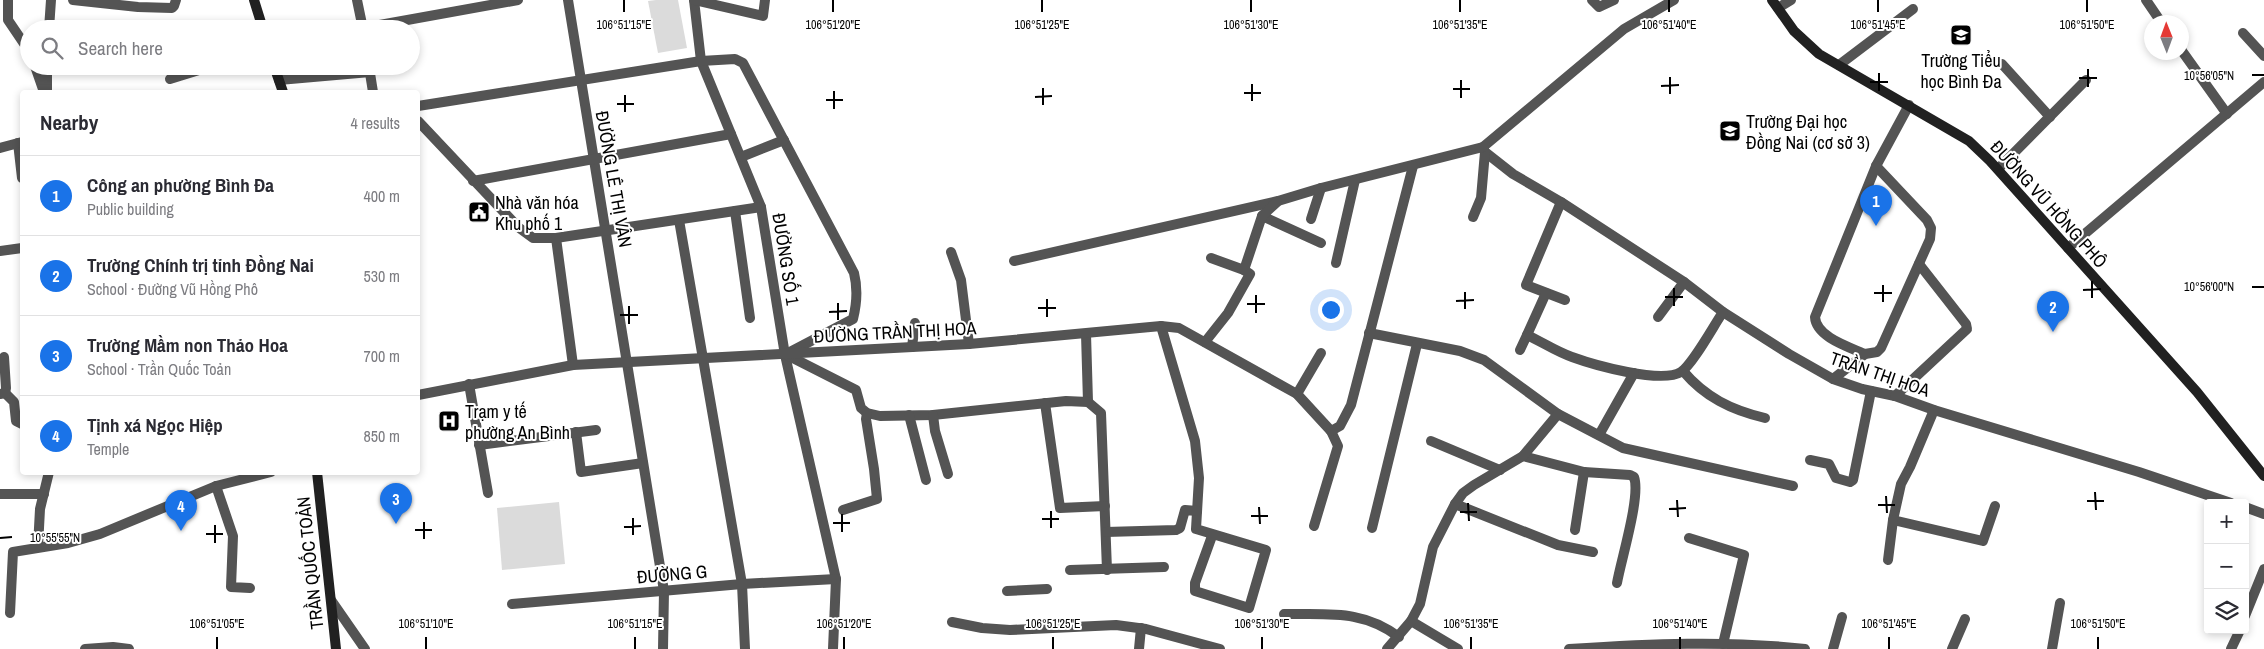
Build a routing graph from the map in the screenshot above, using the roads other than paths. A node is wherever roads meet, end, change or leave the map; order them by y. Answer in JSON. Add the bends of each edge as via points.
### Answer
{"nodes":[{"id":1,"x":8,"y":0,"type":"edge"},
{"id":2,"x":51,"y":0,"type":"edge"},
{"id":3,"x":73,"y":0,"type":"edge"},
{"id":4,"x":176,"y":0,"type":"edge"},
{"id":5,"x":254,"y":0,"type":"edge"},
{"id":6,"x":357,"y":0,"type":"edge"},
{"id":7,"x":518,"y":0,"type":"edge"},
{"id":8,"x":568,"y":0,"type":"edge"},
{"id":9,"x":694,"y":0,"type":"edge"},
{"id":10,"x":765,"y":0,"type":"edge"},
{"id":11,"x":1592,"y":0,"type":"edge"},
{"id":12,"x":1614,"y":0,"type":"edge"},
{"id":13,"x":1674,"y":0,"type":"edge"},
{"id":14,"x":1791,"y":0,"type":"edge"},
{"id":15,"x":2146,"y":0,"type":"edge"},
{"id":16,"x":492,"y":2,"type":"edge"},
{"id":17,"x":1775,"y":4,"type":"edge"},
{"id":18,"x":1913,"y":9,"type":"dead end"},
{"id":19,"x":2156,"y":15,"type":"edge"},
{"id":20,"x":50,"y":20,"type":"edge"},
{"id":21,"x":260,"y":20,"type":"edge"},
{"id":22,"x":361,"y":20,"type":"edge"},
{"id":23,"x":406,"y":20,"type":"edge"},
{"id":24,"x":2243,"y":32,"type":"dead end"},
{"id":25,"x":20,"y":38,"type":"edge"},
{"id":26,"x":2264,"y":56,"type":"edge"},
{"id":27,"x":2188,"y":60,"type":"edge"},
{"id":28,"x":701,"y":61,"type":"junction"},
{"id":29,"x":2002,"y":64,"type":"dead end"},
{"id":30,"x":1839,"y":65,"type":"junction"},
{"id":31,"x":38,"y":75,"type":"edge"},
{"id":32,"x":46,"y":75,"type":"edge"},
{"id":33,"x":183,"y":75,"type":"edge"},
{"id":34,"x":277,"y":75,"type":"edge"},
{"id":35,"x":320,"y":75,"type":"edge"},
{"id":36,"x":370,"y":75,"type":"edge"},
{"id":37,"x":170,"y":79,"type":"dead end"},
{"id":38,"x":581,"y":79,"type":"junction"},
{"id":39,"x":279,"y":80,"type":"junction"},
{"id":40,"x":2086,"y":80,"type":"dead end"},
{"id":41,"x":2264,"y":82,"type":"edge"},
{"id":42,"x":44,"y":90,"type":"edge"},
{"id":43,"x":45,"y":90,"type":"edge"},
{"id":44,"x":282,"y":90,"type":"edge"},
{"id":45,"x":373,"y":90,"type":"edge"},
{"id":46,"x":1909,"y":105,"type":"junction"},
{"id":47,"x":420,"y":106,"type":"edge"},
{"id":48,"x":2227,"y":114,"type":"junction"},
{"id":49,"x":2050,"y":117,"type":"junction"},
{"id":50,"x":420,"y":123,"type":"edge"},
{"id":51,"x":731,"y":134,"type":"junction"},
{"id":52,"x":784,"y":140,"type":"junction"},
{"id":53,"x":20,"y":142,"type":"edge"},
{"id":54,"x":0,"y":148,"type":"edge"},
{"id":55,"x":1484,"y":150,"type":"junction"},
{"id":56,"x":741,"y":157,"type":"junction"},
{"id":57,"x":593,"y":159,"type":"junction"},
{"id":58,"x":1413,"y":166,"type":"junction"},
{"id":59,"x":1876,"y":166,"type":"junction"},
{"id":60,"x":1998,"y":169,"type":"junction"},
{"id":61,"x":1355,"y":180,"type":"junction"},
{"id":62,"x":473,"y":181,"type":"junction"},
{"id":63,"x":1321,"y":188,"type":"junction"},
{"id":64,"x":1278,"y":201,"type":"junction"},
{"id":65,"x":1561,"y":202,"type":"junction"},
{"id":66,"x":761,"y":207,"type":"junction"},
{"id":67,"x":735,"y":211,"type":"junction"},
{"id":68,"x":1262,"y":216,"type":"junction"},
{"id":69,"x":1473,"y":216,"type":"dead end"},
{"id":70,"x":1312,"y":219,"type":"dead end"},
{"id":71,"x":679,"y":220,"type":"junction"},
{"id":72,"x":607,"y":231,"type":"junction"},
{"id":73,"x":556,"y":238,"type":"junction"},
{"id":74,"x":1321,"y":243,"type":"dead end"},
{"id":75,"x":20,"y":248,"type":"edge"},
{"id":76,"x":2068,"y":248,"type":"junction"},
{"id":77,"x":0,"y":251,"type":"edge"},
{"id":78,"x":951,"y":252,"type":"dead end"},
{"id":79,"x":1211,"y":258,"type":"dead end"},
{"id":80,"x":1014,"y":261,"type":"dead end"},
{"id":81,"x":1336,"y":263,"type":"dead end"},
{"id":82,"x":1919,"y":264,"type":"junction"},
{"id":83,"x":1244,"y":270,"type":"junction"},
{"id":84,"x":1684,"y":282,"type":"junction"},
{"id":85,"x":1546,"y":293,"type":"junction"},
{"id":86,"x":1565,"y":300,"type":"dead end"},
{"id":87,"x":1723,"y":312,"type":"junction"},
{"id":88,"x":1658,"y":317,"type":"dead end"},
{"id":89,"x":750,"y":318,"type":"dead end"},
{"id":90,"x":915,"y":323,"type":"dead end"},
{"id":91,"x":1161,"y":326,"type":"junction"},
{"id":92,"x":1086,"y":334,"type":"junction"},
{"id":93,"x":1369,"y":334,"type":"junction"},
{"id":94,"x":1527,"y":335,"type":"junction"},
{"id":95,"x":1205,"y":342,"type":"junction"},
{"id":96,"x":969,"y":344,"type":"junction"},
{"id":97,"x":1417,"y":344,"type":"junction"},
{"id":98,"x":912,"y":347,"type":"junction"},
{"id":99,"x":1520,"y":350,"type":"dead end"},
{"id":100,"x":1321,"y":353,"type":"dead end"},
{"id":101,"x":786,"y":354,"type":"junction"},
{"id":102,"x":1865,"y":354,"type":"junction"},
{"id":103,"x":4,"y":356,"type":"dead end"},
{"id":104,"x":703,"y":359,"type":"junction"},
{"id":105,"x":626,"y":363,"type":"junction"},
{"id":106,"x":573,"y":365,"type":"junction"},
{"id":107,"x":1683,"y":371,"type":"junction"},
{"id":108,"x":1634,"y":373,"type":"junction"},
{"id":109,"x":1833,"y":378,"type":"junction"},
{"id":110,"x":469,"y":384,"type":"junction"},
{"id":111,"x":1871,"y":392,"type":"junction"},
{"id":112,"x":2,"y":393,"type":"edge"},
{"id":113,"x":420,"y":394,"type":"edge"},
{"id":114,"x":1297,"y":394,"type":"junction"},
{"id":115,"x":1895,"y":396,"type":"junction"},
{"id":116,"x":1088,"y":402,"type":"junction"},
{"id":117,"x":1045,"y":403,"type":"junction"},
{"id":118,"x":1934,"y":410,"type":"junction"},
{"id":119,"x":867,"y":413,"type":"junction"},
{"id":120,"x":1558,"y":414,"type":"junction"},
{"id":121,"x":909,"y":415,"type":"junction"},
{"id":122,"x":933,"y":415,"type":"junction"},
{"id":123,"x":1764,"y":418,"type":"dead end"},
{"id":124,"x":20,"y":423,"type":"edge"},
{"id":125,"x":596,"y":430,"type":"dead end"},
{"id":126,"x":1331,"y":431,"type":"junction"},
{"id":127,"x":576,"y":432,"type":"junction"},
{"id":128,"x":1599,"y":435,"type":"junction"},
{"id":129,"x":1431,"y":440,"type":"dead end"},
{"id":130,"x":478,"y":445,"type":"junction"},
{"id":131,"x":1523,"y":456,"type":"junction"},
{"id":132,"x":1810,"y":460,"type":"dead end"},
{"id":133,"x":643,"y":464,"type":"junction"},
{"id":134,"x":1500,"y":470,"type":"junction"},
{"id":135,"x":1584,"y":472,"type":"junction"},
{"id":136,"x":948,"y":474,"type":"dead end"},
{"id":137,"x":48,"y":475,"type":"edge"},
{"id":138,"x":247,"y":475,"type":"edge"},
{"id":139,"x":317,"y":475,"type":"edge"},
{"id":140,"x":2264,"y":476,"type":"edge"},
{"id":141,"x":926,"y":480,"type":"dead end"},
{"id":142,"x":216,"y":486,"type":"junction"},
{"id":143,"x":1793,"y":486,"type":"dead end"},
{"id":144,"x":488,"y":493,"type":"dead end"},
{"id":145,"x":0,"y":494,"type":"edge"},
{"id":146,"x":44,"y":494,"type":"junction"},
{"id":147,"x":2219,"y":499,"type":"edge"},
{"id":148,"x":1455,"y":504,"type":"junction"},
{"id":149,"x":1105,"y":506,"type":"junction"},
{"id":150,"x":1995,"y":506,"type":"dead end"},
{"id":151,"x":2249,"y":508,"type":"edge"},
{"id":152,"x":844,"y":510,"type":"dead end"},
{"id":153,"x":1197,"y":511,"type":"junction"},
{"id":154,"x":2264,"y":514,"type":"edge"},
{"id":155,"x":1893,"y":520,"type":"junction"},
{"id":156,"x":1314,"y":526,"type":"dead end"},
{"id":157,"x":1372,"y":528,"type":"dead end"},
{"id":158,"x":1576,"y":530,"type":"dead end"},
{"id":159,"x":1106,"y":532,"type":"junction"},
{"id":160,"x":1212,"y":536,"type":"junction"},
{"id":161,"x":1689,"y":538,"type":"dead end"},
{"id":162,"x":38,"y":547,"type":"junction"},
{"id":163,"x":1593,"y":552,"type":"dead end"},
{"id":164,"x":1888,"y":560,"type":"dead end"},
{"id":165,"x":1164,"y":567,"type":"dead end"},
{"id":166,"x":2264,"y":568,"type":"edge"},
{"id":167,"x":1070,"y":570,"type":"dead end"},
{"id":168,"x":1107,"y":570,"type":"junction"},
{"id":169,"x":836,"y":579,"type":"junction"},
{"id":170,"x":1617,"y":583,"type":"dead end"},
{"id":171,"x":742,"y":584,"type":"junction"},
{"id":172,"x":250,"y":588,"type":"dead end"},
{"id":173,"x":1047,"y":589,"type":"dead end"},
{"id":174,"x":1008,"y":591,"type":"dead end"},
{"id":175,"x":664,"y":592,"type":"junction"},
{"id":176,"x":331,"y":600,"type":"junction"},
{"id":177,"x":2060,"y":603,"type":"dead end"},
{"id":178,"x":512,"y":604,"type":"dead end"},
{"id":179,"x":2249,"y":606,"type":"edge"},
{"id":180,"x":10,"y":613,"type":"dead end"},
{"id":181,"x":1284,"y":614,"type":"dead end"},
{"id":182,"x":1842,"y":617,"type":"dead end"},
{"id":183,"x":1965,"y":619,"type":"dead end"},
{"id":184,"x":1411,"y":621,"type":"junction"},
{"id":185,"x":952,"y":622,"type":"dead end"},
{"id":186,"x":1141,"y":628,"type":"junction"},
{"id":187,"x":2238,"y":634,"type":"edge"},
{"id":188,"x":1399,"y":637,"type":"junction"},
{"id":189,"x":1724,"y":644,"type":"junction"},
{"id":190,"x":85,"y":649,"type":"edge"},
{"id":191,"x":129,"y":649,"type":"edge"},
{"id":192,"x":336,"y":649,"type":"edge"},
{"id":193,"x":365,"y":649,"type":"edge"},
{"id":194,"x":663,"y":649,"type":"edge"},
{"id":195,"x":745,"y":649,"type":"edge"},
{"id":196,"x":833,"y":649,"type":"edge"},
{"id":197,"x":1139,"y":649,"type":"edge"},
{"id":198,"x":1220,"y":649,"type":"edge"},
{"id":199,"x":1387,"y":649,"type":"edge"},
{"id":200,"x":1458,"y":649,"type":"edge"},
{"id":201,"x":1568,"y":649,"type":"edge"},
{"id":202,"x":1804,"y":649,"type":"edge"},
{"id":203,"x":1833,"y":649,"type":"edge"},
{"id":204,"x":1952,"y":649,"type":"edge"},
{"id":205,"x":2052,"y":649,"type":"edge"},
{"id":206,"x":2231,"y":649,"type":"edge"}],
"edges":[{"from":1,"to":25,"type":"street","via":[[8,20]]},
{"from":2,"to":20,"type":"street"},
{"from":3,"to":4,"type":"street","via":[[172,8]]},
{"from":5,"to":21,"type":"street"},
{"from":6,"to":22,"type":"street"},
{"from":7,"to":16,"type":"street"},
{"from":8,"to":38,"type":"street","name":"ĐƯỜNG LÊ THỊ VÂN"},
{"from":9,"to":10,"type":"street","via":[[763,16]]},
{"from":9,"to":28,"type":"street","name":"ĐƯỜNG SỐ 1"},
{"from":11,"to":12,"type":"street","via":[[1599,7]]},
{"from":13,"to":55,"type":"street","via":[[1624,29]]},
{"from":14,"to":17,"type":"street"},
{"from":15,"to":19,"type":"street"},
{"from":16,"to":23,"type":"street"},
{"from":17,"to":30,"type":"street","name":"ĐƯỜNG VŨ HỒNG PHÔ","via":[[1805,43]]},
{"from":18,"to":30,"type":"street"},
{"from":24,"to":26,"type":"street"},
{"from":27,"to":48,"type":"street"},
{"from":28,"to":38,"type":"street"},
{"from":28,"to":51,"type":"street","name":"ĐƯỜNG SỐ 1"},
{"from":28,"to":52,"type":"street","via":[[735,59],[743,62]]},
{"from":29,"to":49,"type":"street"},
{"from":30,"to":46,"type":"street","name":"ĐƯỜNG VŨ HỒNG PHÔ"},
{"from":31,"to":42,"type":"street"},
{"from":32,"to":43,"type":"street"},
{"from":33,"to":37,"type":"street"},
{"from":34,"to":39,"type":"street"},
{"from":35,"to":39,"type":"street"},
{"from":36,"to":45,"type":"street"},
{"from":38,"to":47,"type":"street"},
{"from":38,"to":57,"type":"street","name":"ĐƯỜNG LÊ THỊ VÂN"},
{"from":39,"to":44,"type":"street"},
{"from":40,"to":49,"type":"street"},
{"from":41,"to":48,"type":"street"},
{"from":46,"to":59,"type":"street"},
{"from":46,"to":60,"type":"street","name":"ĐƯỜNG VŨ HỒNG PHÔ","via":[[1969,141]]},
{"from":48,"to":76,"type":"street"},
{"from":49,"to":60,"type":"street"},
{"from":50,"to":62,"type":"street"},
{"from":51,"to":56,"type":"street","name":"ĐƯỜNG SỐ 1"},
{"from":51,"to":57,"type":"street"},
{"from":52,"to":56,"type":"street"},
{"from":52,"to":101,"type":"street","via":[[857,284],[853,319]]},
{"from":53,"to":54,"type":"street"},
{"from":55,"to":58,"type":"street"},
{"from":55,"to":65,"type":"street","name":"TRẦN THỊ HOA","via":[[1513,174]]},
{"from":55,"to":69,"type":"street","via":[[1481,198]]},
{"from":56,"to":66,"type":"street","name":"ĐƯỜNG SỐ 1"},
{"from":57,"to":62,"type":"street"},
{"from":57,"to":72,"type":"street","name":"ĐƯỜNG LÊ THỊ VÂN"},
{"from":58,"to":61,"type":"street"},
{"from":58,"to":93,"type":"street"},
{"from":59,"to":82,"type":"street","via":[[1931,228],[1930,239]]},
{"from":59,"to":102,"type":"street","via":[[1815,317],[1820,330]]},
{"from":60,"to":76,"type":"street","name":"ĐƯỜNG VŨ HỒNG PHÔ"},
{"from":61,"to":63,"type":"street"},
{"from":61,"to":81,"type":"street"},
{"from":62,"to":73,"type":"street","via":[[533,238]]},
{"from":63,"to":64,"type":"street"},
{"from":63,"to":70,"type":"street"},
{"from":64,"to":68,"type":"street"},
{"from":64,"to":80,"type":"street"},
{"from":65,"to":84,"type":"street","name":"TRẦN THỊ HOA"},
{"from":65,"to":85,"type":"street","via":[[1526,285]]},
{"from":66,"to":67,"type":"street"},
{"from":66,"to":101,"type":"street","name":"ĐƯỜNG SỐ 1"},
{"from":67,"to":71,"type":"street"},
{"from":67,"to":89,"type":"street"},
{"from":68,"to":74,"type":"street"},
{"from":68,"to":83,"type":"street"},
{"from":71,"to":72,"type":"street"},
{"from":71,"to":104,"type":"street"},
{"from":72,"to":73,"type":"street"},
{"from":72,"to":105,"type":"street","name":"ĐƯỜNG LÊ THỊ VÂN"},
{"from":73,"to":106,"type":"street"},
{"from":75,"to":77,"type":"street"},
{"from":76,"to":140,"type":"street","name":"ĐƯỜNG VŨ HỒNG PHÔ","via":[[2197,392]]},
{"from":78,"to":96,"type":"street","via":[[961,280]]},
{"from":79,"to":83,"type":"street"},
{"from":82,"to":102,"type":"street","via":[[1881,348]]},
{"from":82,"to":115,"type":"street","via":[[1967,329]]},
{"from":83,"to":95,"type":"street","via":[[1250,274],[1228,313]]},
{"from":84,"to":87,"type":"street","name":"TRẦN THỊ HOA"},
{"from":84,"to":88,"type":"street"},
{"from":85,"to":86,"type":"street"},
{"from":85,"to":94,"type":"street"},
{"from":87,"to":107,"type":"street"},
{"from":87,"to":109,"type":"street","name":"TRẦN THỊ HOA"},
{"from":90,"to":98,"type":"street"},
{"from":91,"to":92,"type":"street","name":"ĐƯỜNG TRẦN THỊ HOA"},
{"from":91,"to":95,"type":"street","name":"ĐƯỜNG TRẦN THỊ HOA","via":[[1179,328]]},
{"from":91,"to":153,"type":"street","via":[[1195,442],[1199,478]]},
{"from":92,"to":96,"type":"street","name":"ĐƯỜNG TRẦN THỊ HOA"},
{"from":92,"to":116,"type":"street"},
{"from":93,"to":97,"type":"street"},
{"from":93,"to":126,"type":"street","via":[[1351,405],[1340,426]]},
{"from":94,"to":99,"type":"street"},
{"from":94,"to":108,"type":"street","via":[[1571,357]]},
{"from":95,"to":114,"type":"street","name":"ĐƯỜNG TRẦN THỊ HOA"},
{"from":96,"to":98,"type":"street","name":"ĐƯỜNG TRẦN THỊ HOA"},
{"from":97,"to":120,"type":"street","via":[[1460,351],[1484,360]]},
{"from":97,"to":157,"type":"street"},
{"from":98,"to":101,"type":"street","name":"ĐƯỜNG TRẦN THỊ HOA"},
{"from":100,"to":114,"type":"street"},
{"from":101,"to":104,"type":"street","name":"ĐƯỜNG TRẦN THỊ HOA"},
{"from":101,"to":119,"type":"street","via":[[856,390],[861,408]]},
{"from":101,"to":169,"type":"street","name":"ĐƯỜNG SỐ 1"},
{"from":102,"to":109,"type":"street"},
{"from":103,"to":112,"type":"street"},
{"from":104,"to":105,"type":"street","name":"ĐƯỜNG TRẦN THỊ HOA"},
{"from":104,"to":171,"type":"street"},
{"from":105,"to":106,"type":"street","name":"ĐƯỜNG TRẦN THỊ HOA"},
{"from":105,"to":133,"type":"street","name":"ĐƯỜNG LÊ THỊ VÂN"},
{"from":106,"to":110,"type":"street","name":"ĐƯỜNG TRẦN THỊ HOA"},
{"from":107,"to":108,"type":"street","via":[[1668,375]]},
{"from":107,"to":123,"type":"street","via":[[1711,398],[1725,406]]},
{"from":108,"to":128,"type":"street"},
{"from":109,"to":111,"type":"street","name":"TRẦN THỊ HOA"},
{"from":110,"to":113,"type":"street","name":"ĐƯỜNG TRẦN THỊ HOA"},
{"from":110,"to":130,"type":"street"},
{"from":111,"to":115,"type":"street","name":"TRẦN THỊ HOA"},
{"from":111,"to":132,"type":"street","via":[[1853,480],[1835,478],[1828,464]]},
{"from":112,"to":124,"type":"street","via":[[14,402],[16,421]]},
{"from":114,"to":126,"type":"street","name":"ĐƯỜNG TRẦN THỊ HOA"},
{"from":115,"to":118,"type":"street","name":"TRẦN THỊ HOA"},
{"from":116,"to":117,"type":"street"},
{"from":116,"to":149,"type":"street","via":[[1101,413]]},
{"from":117,"to":122,"type":"street"},
{"from":117,"to":149,"type":"street","via":[[1060,508]]},
{"from":118,"to":147,"type":"street","name":"TRẦN THỊ HOA"},
{"from":118,"to":155,"type":"street","via":[[1900,484]]},
{"from":119,"to":121,"type":"street"},
{"from":119,"to":152,"type":"street","via":[[876,498]]},
{"from":120,"to":128,"type":"street"},
{"from":120,"to":131,"type":"street"},
{"from":121,"to":122,"type":"street"},
{"from":121,"to":141,"type":"street"},
{"from":122,"to":136,"type":"street","via":[[934,431]]},
{"from":125,"to":127,"type":"street"},
{"from":126,"to":156,"type":"street","via":[[1338,446]]},
{"from":127,"to":130,"type":"street"},
{"from":127,"to":133,"type":"street","via":[[581,472]]},
{"from":128,"to":143,"type":"street","via":[[1623,448]]},
{"from":129,"to":134,"type":"street"},
{"from":130,"to":144,"type":"street"},
{"from":131,"to":134,"type":"street"},
{"from":131,"to":135,"type":"street"},
{"from":133,"to":175,"type":"street","name":"ĐƯỜNG LÊ THỊ VÂN"},
{"from":134,"to":148,"type":"street","via":[[1468,489]]},
{"from":135,"to":158,"type":"street"},
{"from":135,"to":170,"type":"street","via":[[1630,475],[1635,479]]},
{"from":137,"to":146,"type":"street"},
{"from":138,"to":142,"type":"street"},
{"from":139,"to":176,"type":"street","name":"TRẦN QUỐC TOẢN"},
{"from":142,"to":162,"type":"street","via":[[100,534]]},
{"from":142,"to":172,"type":"street","via":[[233,536],[231,587]]},
{"from":145,"to":146,"type":"street"},
{"from":146,"to":162,"type":"street","via":[[39,514]]},
{"from":148,"to":163,"type":"street","via":[[1558,545]]},
{"from":148,"to":184,"type":"street","via":[[1433,547],[1420,604]]},
{"from":149,"to":159,"type":"street"},
{"from":150,"to":155,"type":"street","via":[[1982,541]]},
{"from":151,"to":154,"type":"street"},
{"from":153,"to":159,"type":"street","via":[[1185,510],[1180,528],[1176,530]]},
{"from":153,"to":160,"type":"street","via":[[1196,530]]},
{"from":155,"to":164,"type":"street"},
{"from":159,"to":168,"type":"street"},
{"from":160,"to":160,"type":"street","via":[[1195,583],[1196,592],[1249,608],[1266,550]]},
{"from":161,"to":189,"type":"street","via":[[1744,555]]},
{"from":162,"to":180,"type":"street","via":[[13,552]]},
{"from":165,"to":168,"type":"street"},
{"from":166,"to":179,"type":"street"},
{"from":167,"to":168,"type":"street"},
{"from":169,"to":171,"type":"street","name":"ĐƯỜNG G"},
{"from":169,"to":196,"type":"street","name":"ĐƯỜNG SỐ 1"},
{"from":171,"to":175,"type":"street","name":"ĐƯỜNG G"},
{"from":171,"to":195,"type":"street"},
{"from":173,"to":174,"type":"street"},
{"from":175,"to":178,"type":"street","name":"ĐƯỜNG G"},
{"from":175,"to":194,"type":"street","name":"ĐƯỜNG LÊ THỊ VÂN"},
{"from":176,"to":192,"type":"street","name":"TRẦN QUỐC TOẢN"},
{"from":176,"to":193,"type":"street"},
{"from":177,"to":205,"type":"street"},
{"from":181,"to":188,"type":"street","via":[[1354,615],[1373,621]]},
{"from":182,"to":203,"type":"street"},
{"from":183,"to":204,"type":"street"},
{"from":184,"to":188,"type":"street"},
{"from":184,"to":200,"type":"street"},
{"from":185,"to":186,"type":"street","via":[[1010,630],[1116,625]]},
{"from":186,"to":197,"type":"street"},
{"from":186,"to":198,"type":"street"},
{"from":187,"to":206,"type":"street"},
{"from":188,"to":199,"type":"street"},
{"from":189,"to":201,"type":"street"},
{"from":189,"to":202,"type":"street"},
{"from":190,"to":191,"type":"street"}]}
